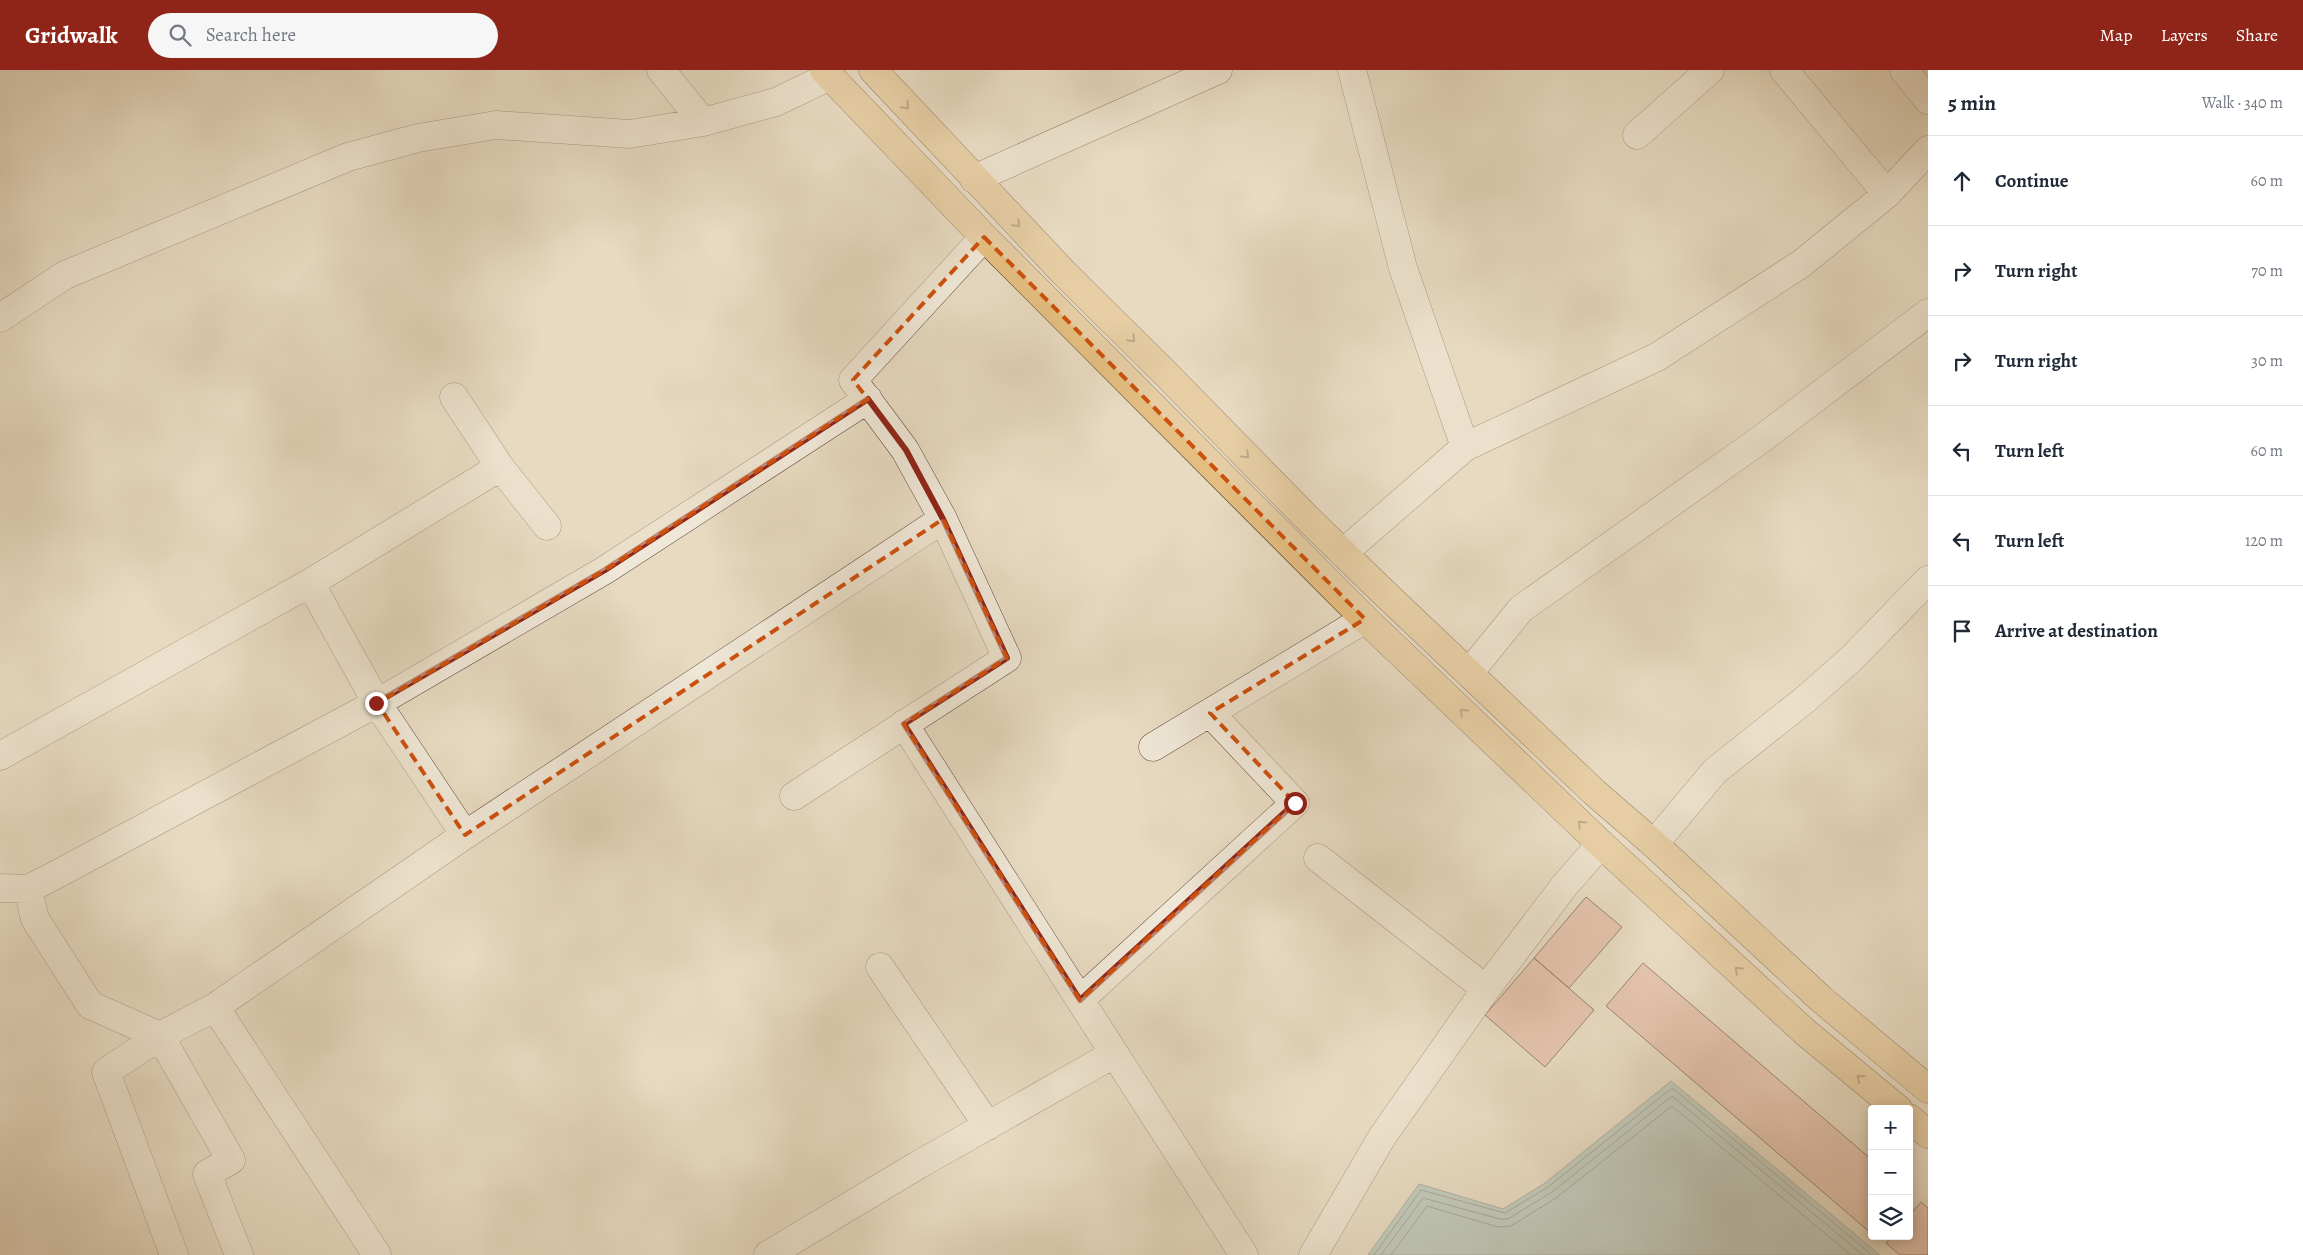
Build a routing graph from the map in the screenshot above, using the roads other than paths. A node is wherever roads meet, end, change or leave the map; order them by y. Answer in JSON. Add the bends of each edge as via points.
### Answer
{"nodes":[{"id":1,"x":661,"y":70,"type":"edge"},
{"id":2,"x":873,"y":70,"type":"edge"},
{"id":3,"x":1218,"y":70,"type":"edge"},
{"id":4,"x":1352,"y":70,"type":"edge"},
{"id":5,"x":1710,"y":70,"type":"edge"},
{"id":6,"x":1784,"y":70,"type":"edge"},
{"id":7,"x":1904,"y":70,"type":"edge"},
{"id":8,"x":827,"y":73,"type":"edge"},
{"id":9,"x":1928,"y":100,"type":"edge"},
{"id":10,"x":703,"y":122,"type":"junction"},
{"id":11,"x":1636,"y":135,"type":"dead end"},
{"id":12,"x":1928,"y":150,"type":"edge"},
{"id":13,"x":974,"y":179,"type":"junction"},
{"id":14,"x":1886,"y":194,"type":"junction"},
{"id":15,"x":984,"y":236,"type":"junction"},
{"id":16,"x":1928,"y":313,"type":"edge"},
{"id":17,"x":0,"y":318,"type":"edge"},
{"id":18,"x":454,"y":396,"type":"dead end"},
{"id":19,"x":868,"y":399,"type":"junction"},
{"id":20,"x":1465,"y":447,"type":"junction"},
{"id":21,"x":500,"y":467,"type":"junction"},
{"id":22,"x":943,"y":519,"type":"junction"},
{"id":23,"x":547,"y":526,"type":"dead end"},
{"id":24,"x":1343,"y":553,"type":"junction"},
{"id":25,"x":1928,"y":580,"type":"edge"},
{"id":26,"x":310,"y":582,"type":"junction"},
{"id":27,"x":1365,"y":619,"type":"junction"},
{"id":28,"x":1469,"y":673,"type":"junction"},
{"id":29,"x":376,"y":703,"type":"junction"},
{"id":30,"x":1210,"y":713,"type":"junction"},
{"id":31,"x":904,"y":724,"type":"junction"},
{"id":32,"x":1153,"y":747,"type":"dead end"},
{"id":33,"x":0,"y":756,"type":"edge"},
{"id":34,"x":794,"y":796,"type":"dead end"},
{"id":35,"x":465,"y":835,"type":"junction"},
{"id":36,"x":1601,"y":844,"type":"junction"},
{"id":37,"x":1654,"y":844,"type":"junction"},
{"id":38,"x":1318,"y":858,"type":"dead end"},
{"id":39,"x":0,"y":888,"type":"edge"},
{"id":40,"x":28,"y":889,"type":"junction"},
{"id":41,"x":880,"y":967,"type":"dead end"},
{"id":42,"x":1486,"y":989,"type":"junction"},
{"id":43,"x":1080,"y":1000,"type":"junction"},
{"id":44,"x":215,"y":1007,"type":"junction"},
{"id":45,"x":160,"y":1036,"type":"junction"},
{"id":46,"x":1114,"y":1054,"type":"junction"},
{"id":47,"x":1928,"y":1089,"type":"edge"},
{"id":48,"x":1893,"y":1105,"type":"edge"},
{"id":49,"x":1913,"y":1121,"type":"edge"},
{"id":50,"x":988,"y":1126,"type":"junction"},
{"id":51,"x":1928,"y":1134,"type":"edge"},
{"id":52,"x":174,"y":1255,"type":"edge"},
{"id":53,"x":239,"y":1255,"type":"edge"},
{"id":54,"x":377,"y":1255,"type":"edge"},
{"id":55,"x":768,"y":1255,"type":"edge"},
{"id":56,"x":1244,"y":1255,"type":"edge"},
{"id":57,"x":1313,"y":1255,"type":"edge"}],
"edges":[{"from":1,"to":10,"type":"street"},
{"from":2,"to":13,"type":"highway","one_way":true},
{"from":3,"to":13,"type":"street"},
{"from":4,"to":20,"type":"street","via":[[1402,268]]},
{"from":5,"to":11,"type":"street"},
{"from":6,"to":14,"type":"street"},
{"from":7,"to":9,"type":"street"},
{"from":8,"to":10,"type":"street","via":[[776,102]]},
{"from":8,"to":15,"type":"highway"},
{"from":10,"to":17,"type":"street","via":[[630,134],[496,124],[418,138],[348,157],[65,275]]},
{"from":12,"to":14,"type":"street"},
{"from":13,"to":24,"type":"highway","one_way":true},
{"from":14,"to":20,"type":"street","via":[[1801,264],[1657,357]]},
{"from":15,"to":19,"type":"street","via":[[853,380]]},
{"from":15,"to":27,"type":"highway"},
{"from":16,"to":28,"type":"street","via":[[1752,446],[1521,609]]},
{"from":18,"to":21,"type":"street"},
{"from":19,"to":22,"type":"street","via":[[906,450]]},
{"from":19,"to":29,"type":"street","via":[[605,570]]},
{"from":20,"to":24,"type":"street"},
{"from":21,"to":23,"type":"street"},
{"from":21,"to":26,"type":"street"},
{"from":22,"to":31,"type":"street","via":[[1007,658]]},
{"from":22,"to":35,"type":"street"},
{"from":24,"to":28,"type":"highway"},
{"from":25,"to":37,"type":"street","via":[[1852,659],[1715,771]]},
{"from":26,"to":29,"type":"street"},
{"from":26,"to":33,"type":"street"},
{"from":27,"to":30,"type":"street"},
{"from":36,"to":27,"type":"highway","one_way":true},
{"from":28,"to":37,"type":"highway","via":[[1594,792]]},
{"from":29,"to":35,"type":"street"},
{"from":29,"to":40,"type":"street"},
{"from":30,"to":32,"type":"street"},
{"from":30,"to":43,"type":"street","via":[[1295,803]]},
{"from":31,"to":34,"type":"street"},
{"from":31,"to":43,"type":"street"},
{"from":35,"to":44,"type":"street"},
{"from":36,"to":42,"type":"street"},
{"from":48,"to":36,"type":"highway","one_way":true,"via":[[1805,1032]]},
{"from":37,"to":47,"type":"highway","via":[[1821,999]]},
{"from":38,"to":42,"type":"street"},
{"from":39,"to":40,"type":"street"},
{"from":40,"to":45,"type":"street","via":[[35,919],[90,1005]]},
{"from":41,"to":50,"type":"street"},
{"from":42,"to":57,"type":"street","via":[[1382,1137]]},
{"from":43,"to":46,"type":"street"},
{"from":44,"to":45,"type":"street"},
{"from":44,"to":54,"type":"street"},
{"from":45,"to":52,"type":"street","via":[[106,1072]]},
{"from":45,"to":53,"type":"street","via":[[231,1160],[207,1174]]},
{"from":46,"to":50,"type":"street"},
{"from":46,"to":56,"type":"street"},
{"from":49,"to":51,"type":"highway"},
{"from":50,"to":55,"type":"street"}]}
